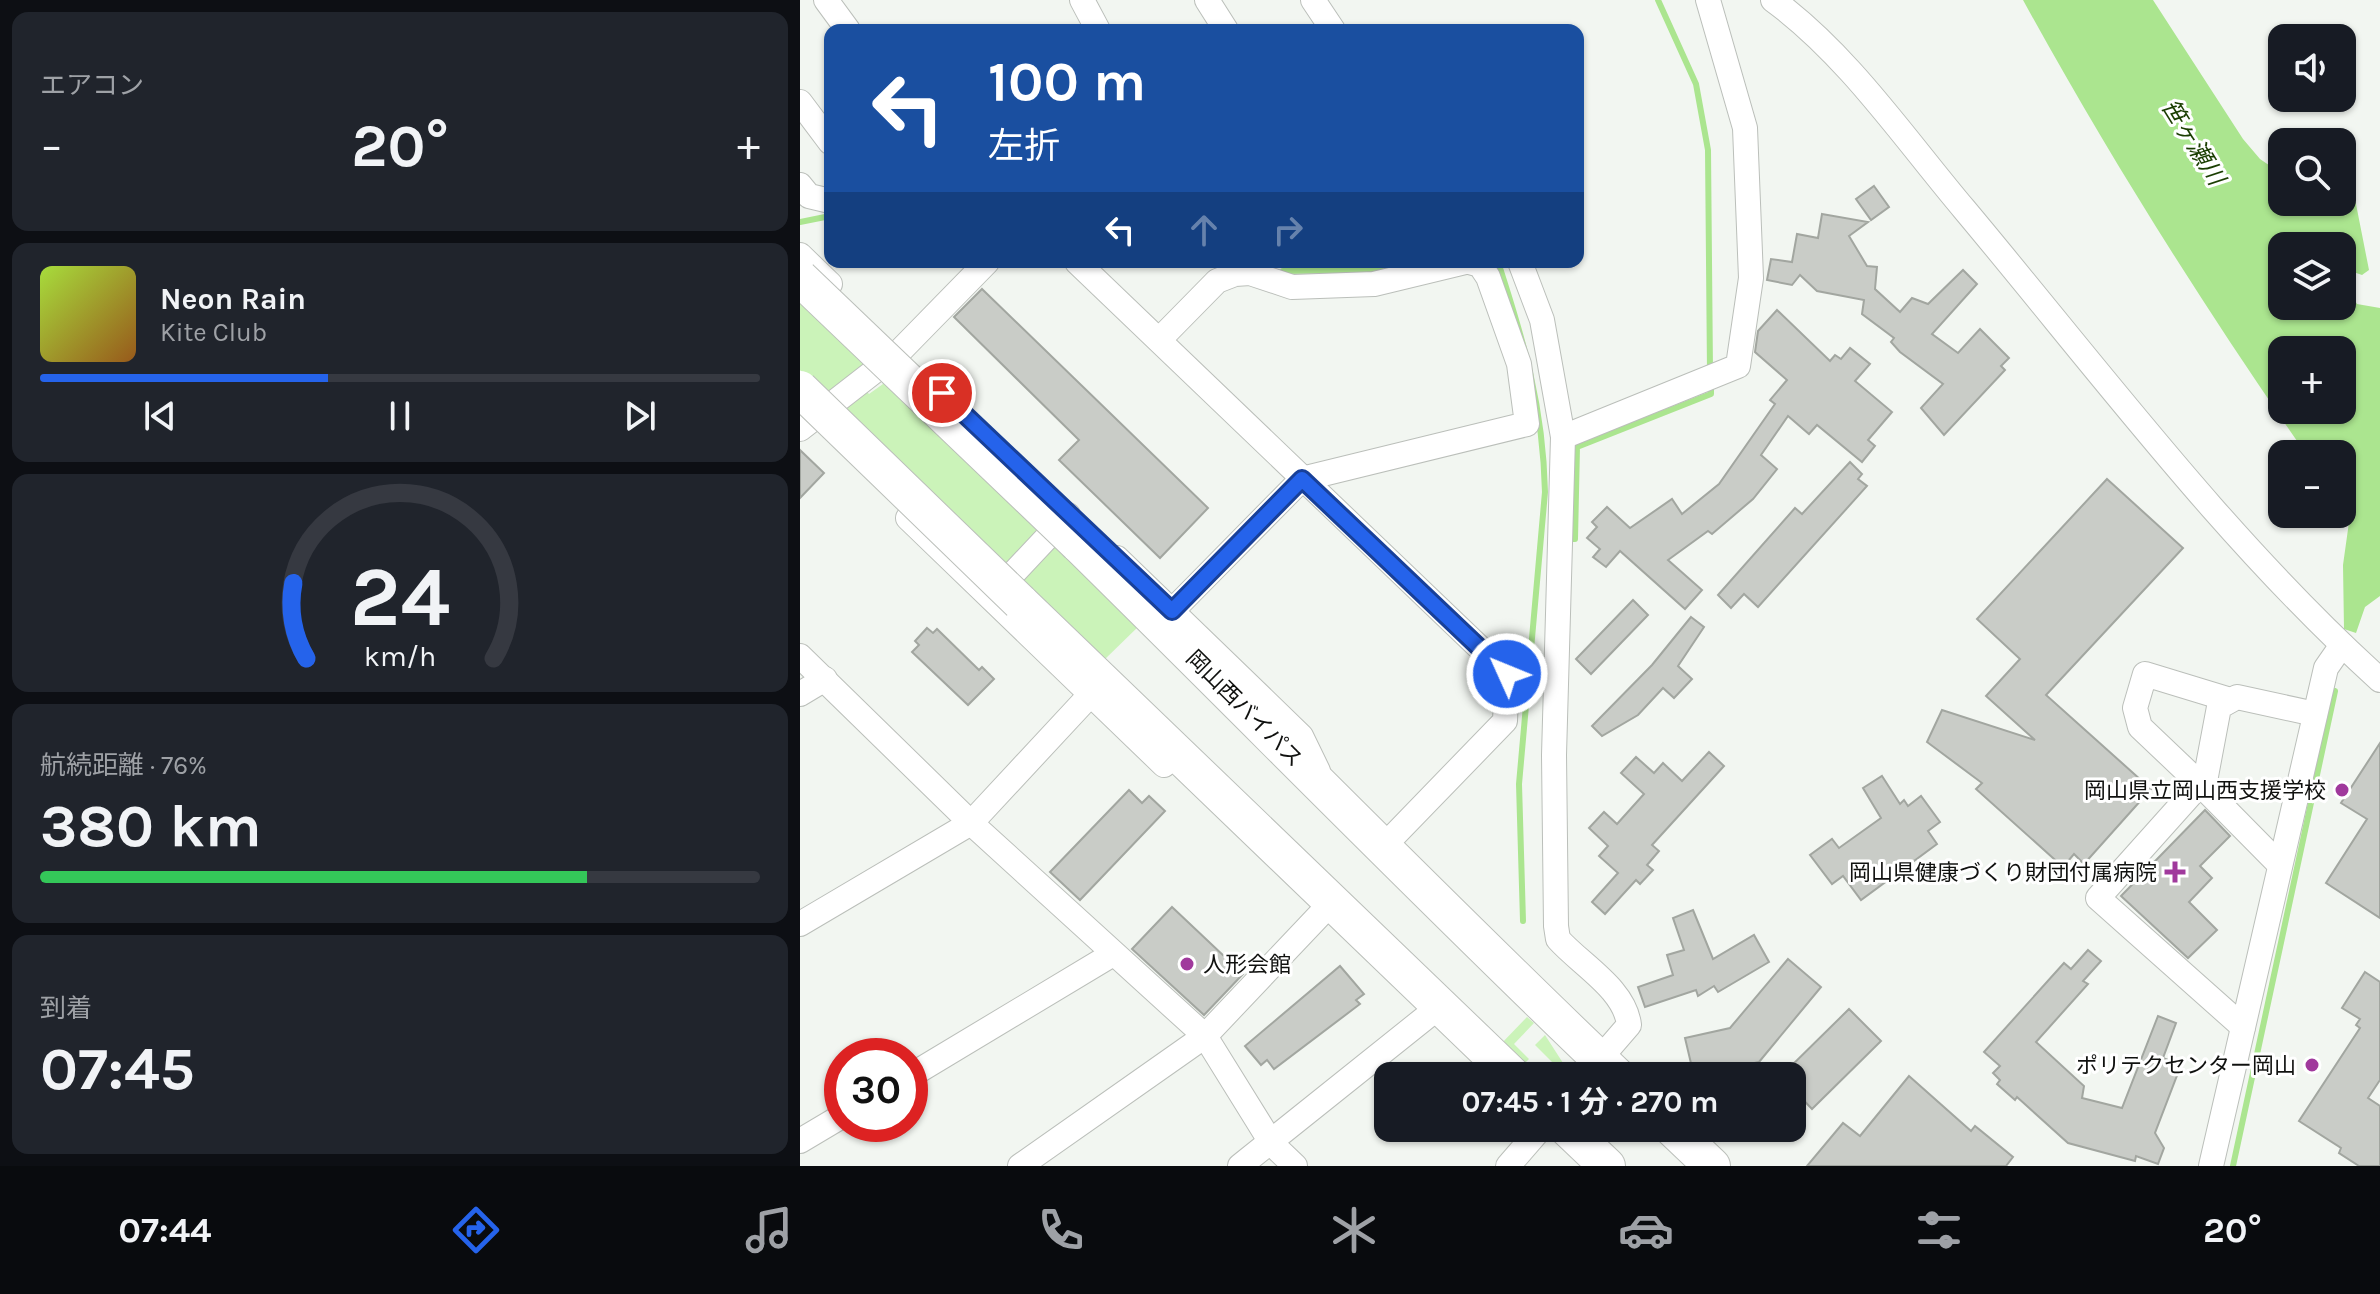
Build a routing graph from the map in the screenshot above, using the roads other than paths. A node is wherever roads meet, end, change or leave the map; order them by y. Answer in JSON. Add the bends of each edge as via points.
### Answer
{"nodes":[{"id":1,"x":826,"y":0,"type":"edge"},
{"id":2,"x":1082,"y":0,"type":"edge"},
{"id":3,"x":1207,"y":0,"type":"edge"},
{"id":4,"x":1313,"y":0,"type":"edge"},
{"id":5,"x":1708,"y":0,"type":"edge"},
{"id":6,"x":1773,"y":0,"type":"edge"},
{"id":7,"x":844,"y":24,"type":"edge"},
{"id":8,"x":1094,"y":24,"type":"edge"},
{"id":9,"x":1219,"y":24,"type":"edge"},
{"id":10,"x":1329,"y":24,"type":"edge"},
{"id":11,"x":800,"y":102,"type":"edge"},
{"id":12,"x":824,"y":134,"type":"edge"},
{"id":13,"x":800,"y":185,"type":"edge"},
{"id":14,"x":824,"y":200,"type":"edge"},
{"id":15,"x":800,"y":255,"type":"edge"},
{"id":16,"x":981,"y":268,"type":"edge"},
{"id":17,"x":1083,"y":268,"type":"edge"},
{"id":18,"x":1442,"y":268,"type":"edge"},
{"id":19,"x":1482,"y":268,"type":"edge"},
{"id":20,"x":1522,"y":268,"type":"edge"},
{"id":21,"x":800,"y":278,"type":"edge"},
{"id":22,"x":1159,"y":340,"type":"junction"},
{"id":23,"x":899,"y":352,"type":"junction"},
{"id":24,"x":802,"y":413,"type":"edge"},
{"id":25,"x":1563,"y":437,"type":"junction"},
{"id":26,"x":1302,"y":479,"type":"junction"},
{"id":27,"x":1074,"y":528,"type":"junction"},
{"id":28,"x":1005,"y":600,"type":"junction"},
{"id":29,"x":1172,"y":611,"type":"junction"},
{"id":30,"x":2342,"y":645,"type":"junction"},
{"id":31,"x":800,"y":656,"type":"edge"},
{"id":32,"x":825,"y":679,"type":"junction"},
{"id":33,"x":2380,"y":680,"type":"edge"},
{"id":34,"x":800,"y":694,"type":"edge"},
{"id":35,"x":1090,"y":695,"type":"junction"},
{"id":36,"x":2227,"y":699,"type":"junction"},
{"id":37,"x":2315,"y":714,"type":"junction"},
{"id":38,"x":2200,"y":784,"type":"junction"},
{"id":39,"x":1326,"y":787,"type":"junction"},
{"id":40,"x":971,"y":823,"type":"junction"},
{"id":41,"x":1382,"y":848,"type":"junction"},
{"id":42,"x":1280,"y":853,"type":"junction"},
{"id":43,"x":2280,"y":865,"type":"junction"},
{"id":44,"x":1332,"y":902,"type":"junction"},
{"id":45,"x":800,"y":924,"type":"edge"},
{"id":46,"x":1113,"y":954,"type":"junction"},
{"id":47,"x":1440,"y":1006,"type":"junction"},
{"id":48,"x":2243,"y":1027,"type":"junction"},
{"id":49,"x":1205,"y":1036,"type":"junction"},
{"id":50,"x":1498,"y":1062,"type":"edge"},
{"id":51,"x":1593,"y":1062,"type":"edge"},
{"id":52,"x":1606,"y":1062,"type":"edge"},
{"id":53,"x":928,"y":1065,"type":"edge"},
{"id":54,"x":824,"y":1127,"type":"edge"},
{"id":55,"x":800,"y":1141,"type":"edge"},
{"id":56,"x":1529,"y":1142,"type":"edge"},
{"id":57,"x":1582,"y":1142,"type":"edge"},
{"id":58,"x":1687,"y":1142,"type":"edge"},
{"id":59,"x":1272,"y":1144,"type":"junction"},
{"id":60,"x":1020,"y":1166,"type":"edge"},
{"id":61,"x":1240,"y":1166,"type":"edge"},
{"id":62,"x":1295,"y":1166,"type":"edge"},
{"id":63,"x":1508,"y":1166,"type":"edge"},
{"id":64,"x":1607,"y":1166,"type":"edge"},
{"id":65,"x":1712,"y":1166,"type":"edge"},
{"id":66,"x":2211,"y":1166,"type":"edge"}],
"edges":[{"from":1,"to":7,"type":"street"},
{"from":2,"to":8,"type":"street"},
{"from":3,"to":9,"type":"street"},
{"from":4,"to":10,"type":"street"},
{"from":5,"to":25,"type":"street","via":[[1745,128],[1751,278],[1738,366]]},
{"from":6,"to":30,"type":"street","via":[[1847,69],[2234,531]]},
{"from":11,"to":12,"type":"street"},
{"from":13,"to":14,"type":"street","via":[[809,196]]},
{"from":15,"to":23,"type":"street"},
{"from":16,"to":23,"type":"street"},
{"from":17,"to":22,"type":"street"},
{"from":18,"to":22,"type":"street","via":[[1374,284],[1292,287],[1250,273],[1235,274],[1217,281]]},
{"from":19,"to":26,"type":"street","via":[[1519,364],[1527,424]]},
{"from":20,"to":25,"type":"street","via":[[1542,320]]},
{"from":21,"to":27,"type":"highway","name":"岡山西バイパス","bridge":true},
{"from":22,"to":26,"type":"street"},
{"from":23,"to":24,"type":"street"},
{"from":23,"to":27,"type":"street"},
{"from":24,"to":28,"type":"highway","bridge":true},
{"from":25,"to":52,"type":"street","via":[[1554,755],[1556,926],[1558,939],[1628,1010],[1629,1025]]},
{"from":26,"to":29,"type":"street"},
{"from":26,"to":41,"type":"street","via":[[1507,674],[1505,721]]},
{"from":27,"to":28,"type":"street"},
{"from":27,"to":29,"type":"street"},
{"from":27,"to":39,"type":"highway","name":"岡山西バイパス"},
{"from":28,"to":35,"type":"street"},
{"from":28,"to":42,"type":"highway"},
{"from":29,"to":39,"type":"street","via":[[1301,736]]},
{"from":30,"to":33,"type":"street"},
{"from":30,"to":37,"type":"street","via":[[2326,668]]},
{"from":31,"to":32,"type":"street"},
{"from":32,"to":34,"type":"street"},
{"from":32,"to":40,"type":"street"},
{"from":35,"to":40,"type":"street"},
{"from":35,"to":42,"type":"street","via":[[1226,819]]},
{"from":36,"to":37,"type":"street"},
{"from":36,"to":38,"type":"street","via":[[2219,707]]},
{"from":36,"to":38,"type":"street","via":[[2145,674],[2135,718]]},
{"from":37,"to":43,"type":"street"},
{"from":38,"to":43,"type":"street"},
{"from":38,"to":48,"type":"street","via":[[2098,898]]},
{"from":39,"to":41,"type":"highway","name":"岡山西バイパス"},
{"from":40,"to":45,"type":"street"},
{"from":40,"to":46,"type":"street"},
{"from":41,"to":51,"type":"highway","name":"岡山西バイパス"},
{"from":42,"to":44,"type":"highway"},
{"from":43,"to":48,"type":"street"},
{"from":44,"to":47,"type":"highway"},
{"from":44,"to":49,"type":"street"},
{"from":46,"to":49,"type":"street"},
{"from":46,"to":53,"type":"street"},
{"from":47,"to":50,"type":"highway"},
{"from":47,"to":59,"type":"street"},
{"from":48,"to":66,"type":"street"},
{"from":49,"to":59,"type":"street"},
{"from":49,"to":60,"type":"street"},
{"from":54,"to":55,"type":"street"},
{"from":56,"to":63,"type":"street"},
{"from":57,"to":64,"type":"highway"},
{"from":58,"to":65,"type":"highway"},
{"from":59,"to":61,"type":"street"},
{"from":59,"to":62,"type":"street"}]}
